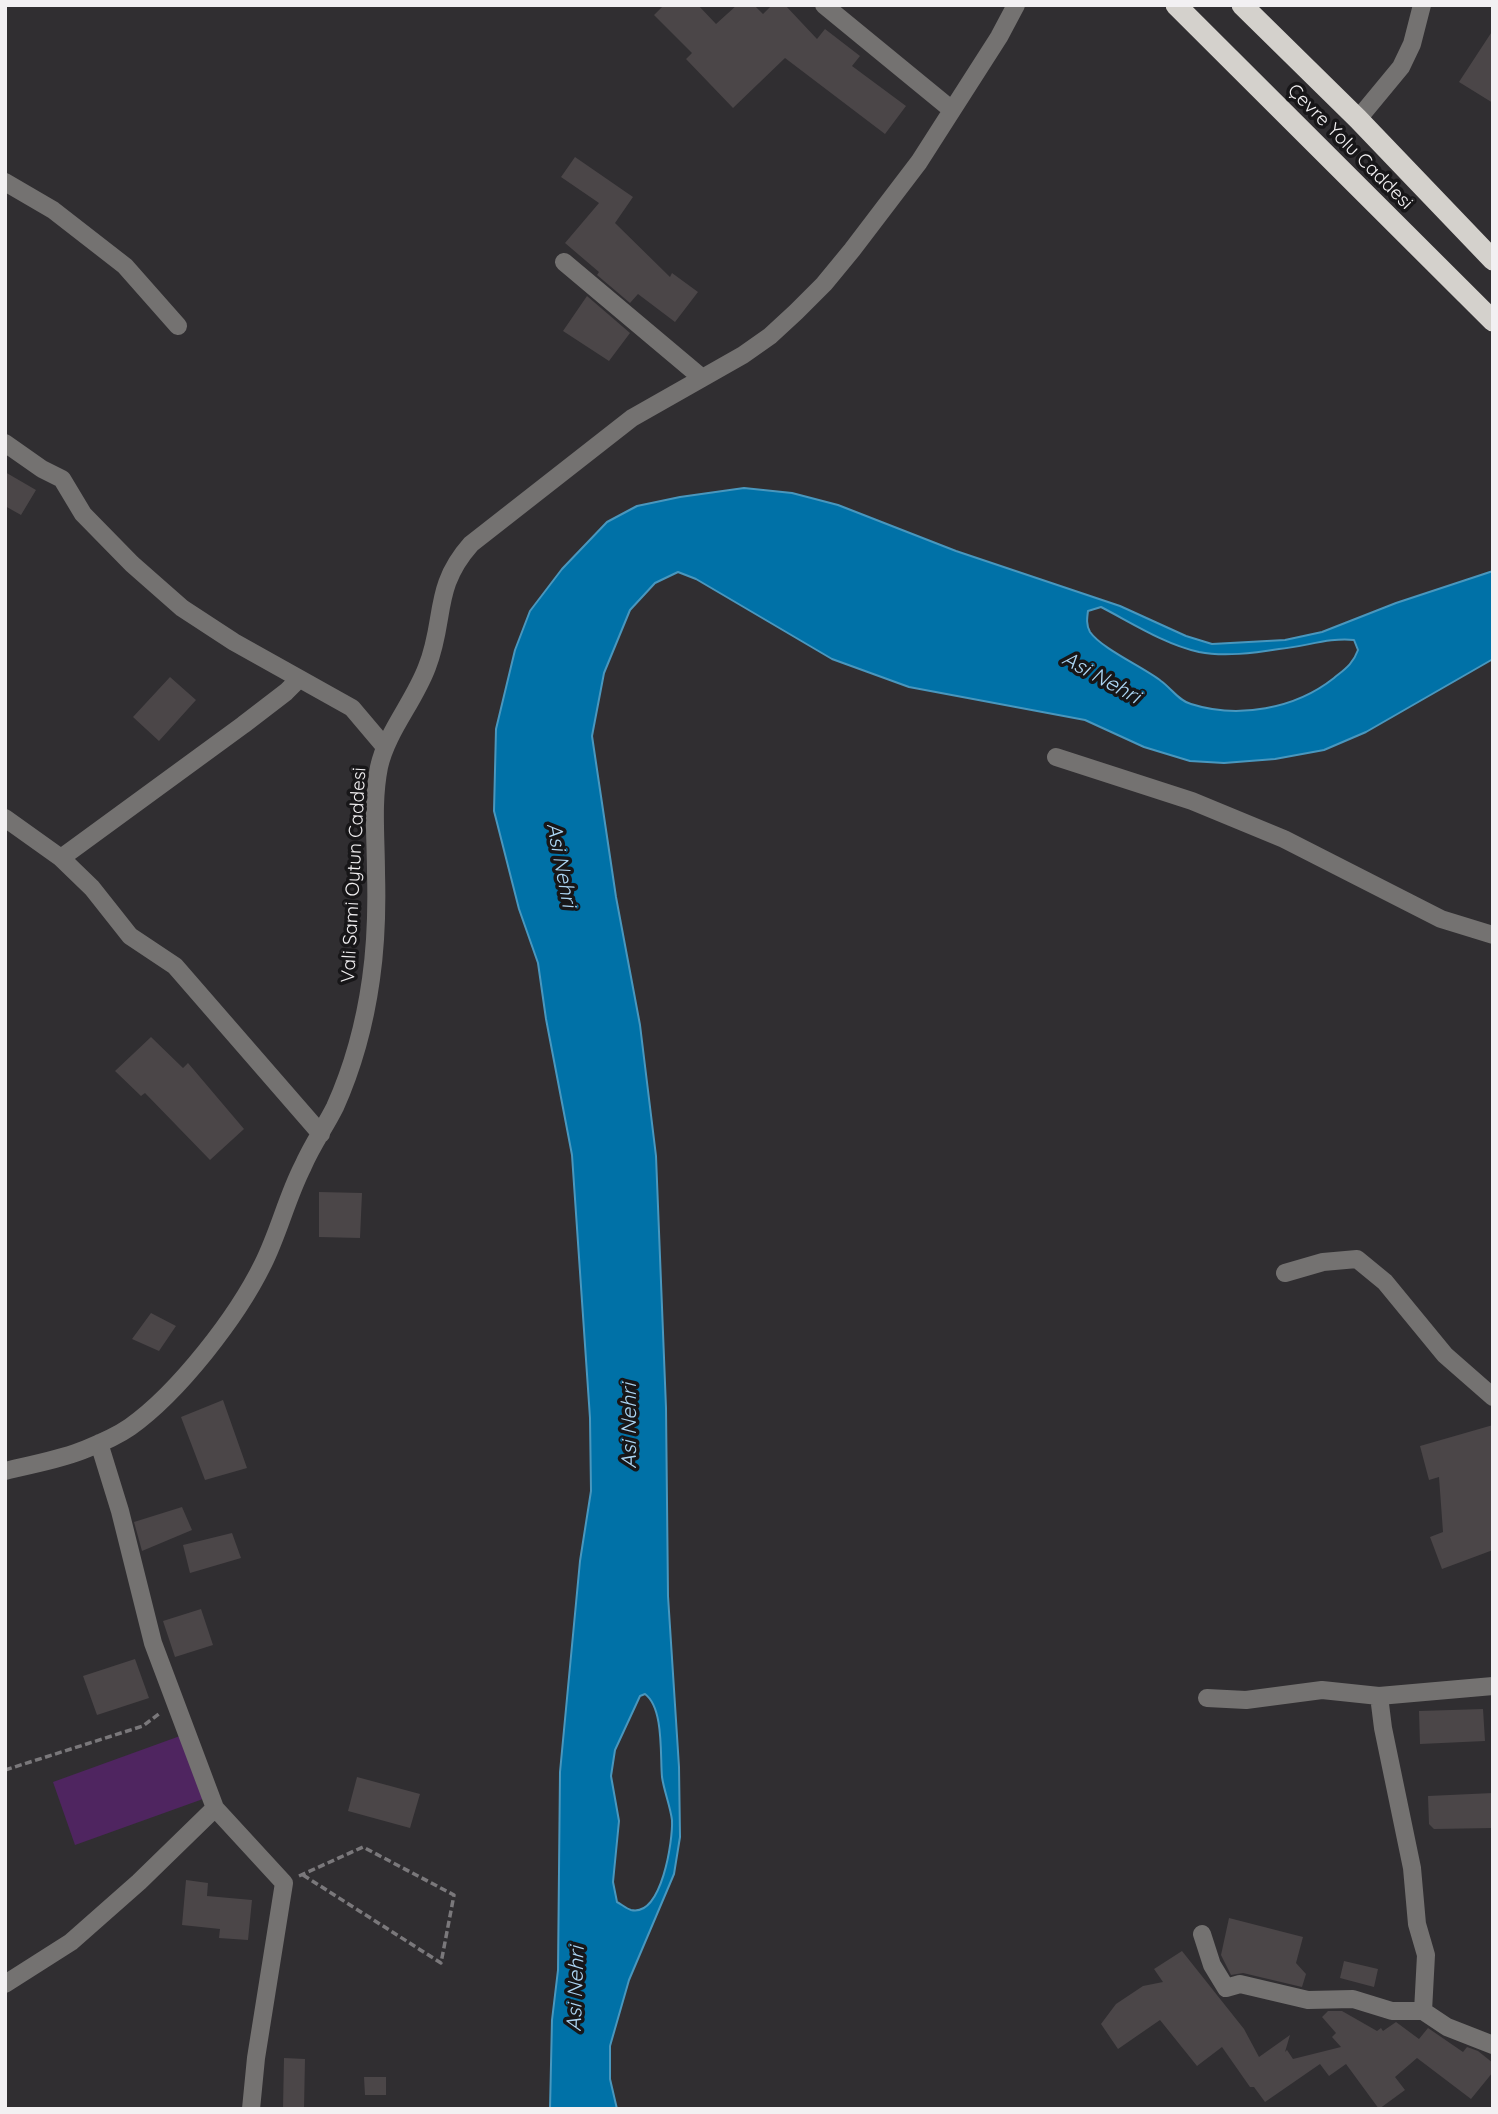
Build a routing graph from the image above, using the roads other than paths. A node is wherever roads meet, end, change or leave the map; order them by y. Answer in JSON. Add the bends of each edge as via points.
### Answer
{"nodes":[{"id":1,"x":824,"y":5,"type":"edge"},
{"id":2,"x":1016,"y":5,"type":"edge"},
{"id":3,"x":1176,"y":5,"type":"edge"},
{"id":4,"x":1242,"y":5,"type":"edge"},
{"id":5,"x":1422,"y":5,"type":"edge"},
{"id":6,"x":952,"y":110,"type":"junction"},
{"id":7,"x":1358,"y":119,"type":"junction"},
{"id":8,"x":5,"y":182,"type":"edge"},
{"id":9,"x":1493,"y":260,"type":"edge"},
{"id":10,"x":564,"y":262,"type":"dead end"},
{"id":11,"x":1493,"y":321,"type":"edge"},
{"id":12,"x":178,"y":326,"type":"dead end"},
{"id":13,"x":702,"y":379,"type":"junction"},
{"id":14,"x":5,"y":443,"type":"edge"},
{"id":15,"x":299,"y":679,"type":"junction"},
{"id":16,"x":386,"y":747,"type":"junction"},
{"id":17,"x":1056,"y":757,"type":"dead end"},
{"id":18,"x":5,"y":818,"type":"edge"},
{"id":19,"x":61,"y":858,"type":"junction"},
{"id":20,"x":1493,"y":935,"type":"edge"},
{"id":21,"x":321,"y":1134,"type":"junction"},
{"id":22,"x":1285,"y":1273,"type":"dead end"},
{"id":23,"x":1493,"y":1397,"type":"edge"},
{"id":24,"x":99,"y":1443,"type":"junction"},
{"id":25,"x":5,"y":1471,"type":"edge"},
{"id":26,"x":1493,"y":1686,"type":"edge"},
{"id":27,"x":1379,"y":1696,"type":"junction"},
{"id":28,"x":1207,"y":1698,"type":"dead end"},
{"id":29,"x":215,"y":1808,"type":"junction"},
{"id":30,"x":1202,"y":1934,"type":"dead end"},
{"id":31,"x":5,"y":1984,"type":"edge"},
{"id":32,"x":1423,"y":2011,"type":"junction"},
{"id":33,"x":1493,"y":2045,"type":"edge"},
{"id":34,"x":251,"y":2109,"type":"edge"}],
"edges":[{"from":1,"to":6,"type":"street"},
{"from":2,"to":6,"type":"street","name":"Vali Sami Oytun Caddesi"},
{"from":3,"to":11,"type":"highway","name":"Çevre Yolu Caddesi"},
{"from":4,"to":7,"type":"highway","name":"Çevre Yolu Caddesi"},
{"from":5,"to":7,"type":"street","via":[[1401,67]]},
{"from":6,"to":13,"type":"street","name":"Vali Sami Oytun Caddesi","via":[[897,192],[824,284],[770,336]]},
{"from":7,"to":9,"type":"highway","name":"Çevre Yolu Caddesi"},
{"from":8,"to":12,"type":"street","via":[[53,210],[125,267]]},
{"from":10,"to":13,"type":"street"},
{"from":13,"to":16,"type":"street","name":"Vali Sami Oytun Caddesi","via":[[632,418],[458,559],[447,578],[426,671]]},
{"from":14,"to":15,"type":"street","via":[[62,479],[83,514],[182,608]]},
{"from":15,"to":16,"type":"street","via":[[352,708]]},
{"from":15,"to":19,"type":"street"},
{"from":16,"to":21,"type":"street","name":"Vali Sami Oytun Caddesi","via":[[376,793],[371,980],[350,1066]]},
{"from":17,"to":20,"type":"street","via":[[1192,801],[1284,838],[1441,919]]},
{"from":18,"to":19,"type":"street"},
{"from":19,"to":21,"type":"street","via":[[130,936],[175,966]]},
{"from":21,"to":24,"type":"street","name":"Vali Sami Oytun Caddesi","via":[[302,1167],[264,1263],[229,1320],[147,1413]]},
{"from":22,"to":23,"type":"street","via":[[1323,1262],[1357,1259],[1385,1282],[1445,1355]]},
{"from":24,"to":25,"type":"street","name":"Vali Sami Oytun Caddesi"},
{"from":24,"to":29,"type":"street","via":[[153,1643]]},
{"from":26,"to":27,"type":"street"},
{"from":27,"to":28,"type":"street","via":[[1322,1690],[1246,1700]]},
{"from":27,"to":32,"type":"street","via":[[1426,1955]]},
{"from":29,"to":31,"type":"street","via":[[71,1942]]},
{"from":29,"to":34,"type":"street","via":[[284,1883]]},
{"from":30,"to":32,"type":"street","via":[[1226,1988],[1240,1984],[1308,2000],[1353,1999],[1392,2011]]},
{"from":32,"to":33,"type":"street","via":[[1447,2027]]}]}
